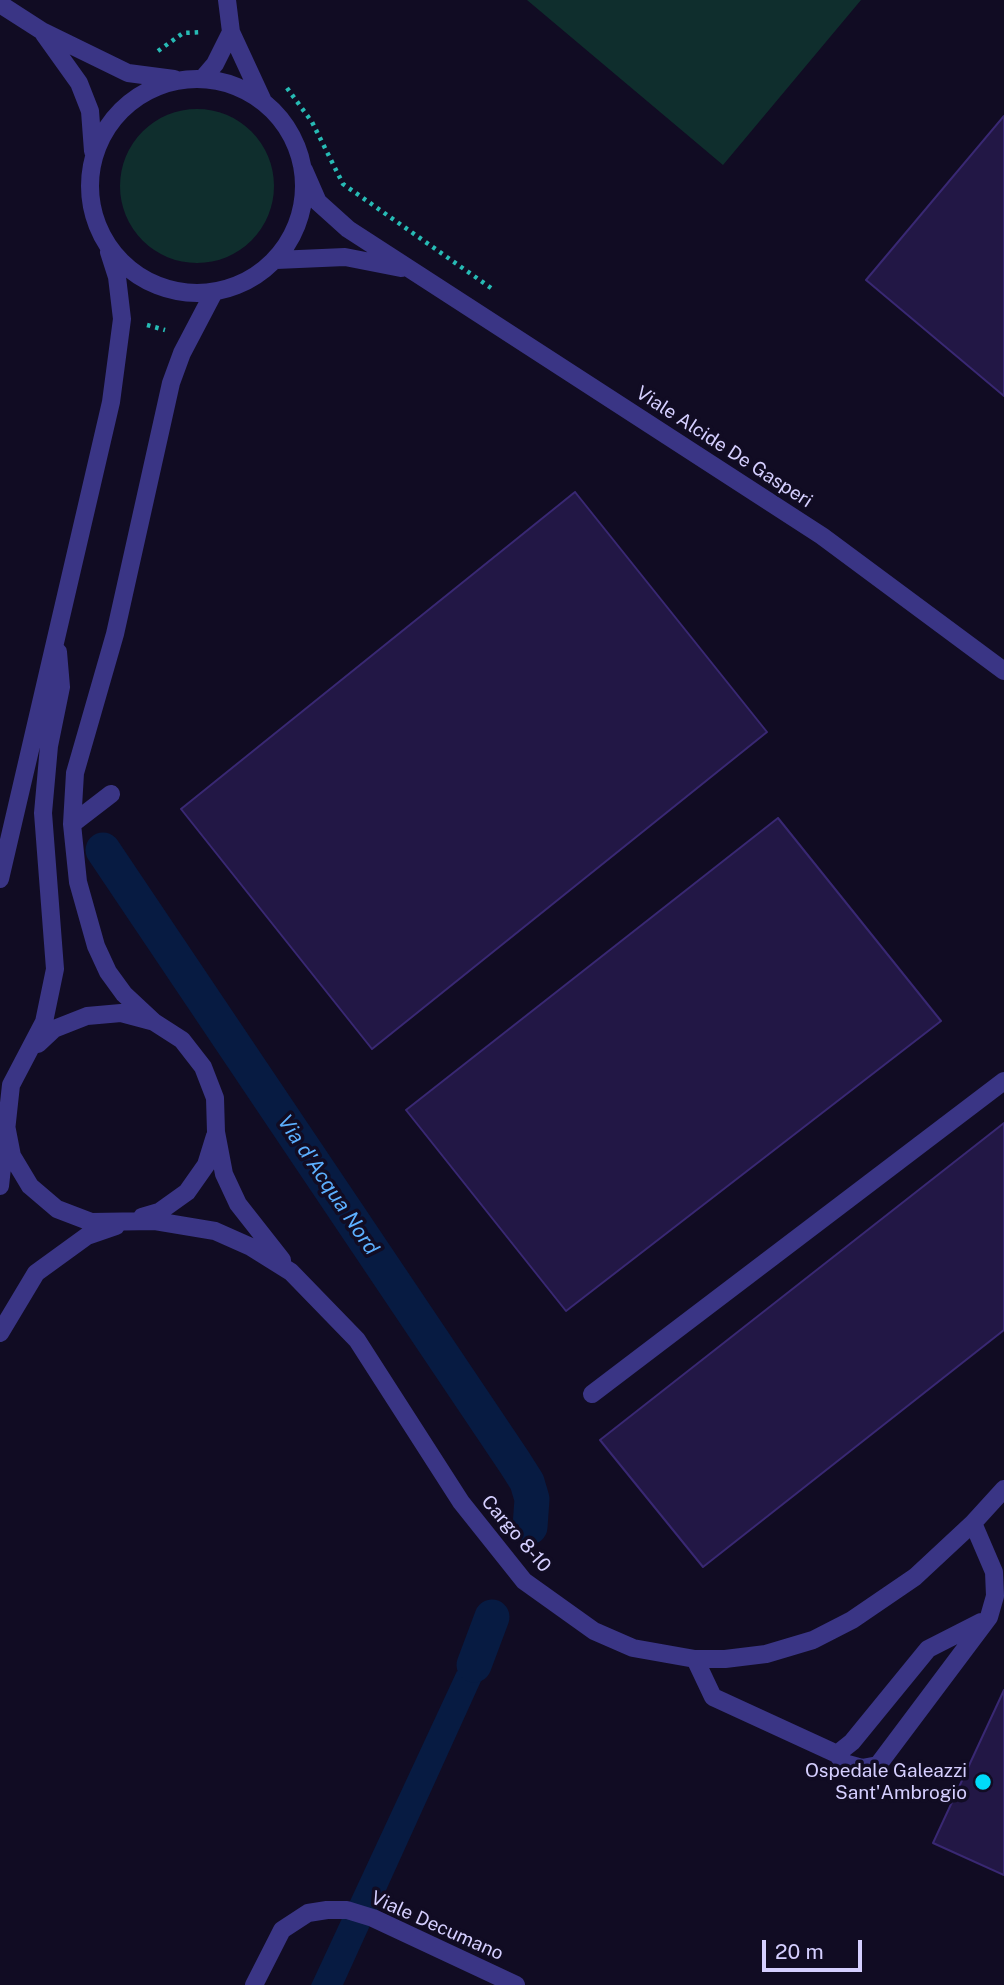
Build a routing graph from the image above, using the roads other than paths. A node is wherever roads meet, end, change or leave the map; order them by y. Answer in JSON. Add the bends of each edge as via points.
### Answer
{"nodes":[{"id":1,"x":227,"y":0,"type":"edge"},
{"id":2,"x":0,"y":4,"type":"edge"},
{"id":3,"x":43,"y":32,"type":"junction"},
{"id":4,"x":231,"y":32,"type":"junction"},
{"id":5,"x":203,"y":78,"type":"junction"},
{"id":6,"x":182,"y":79,"type":"junction"},
{"id":7,"x":262,"y":99,"type":"junction"},
{"id":8,"x":93,"y":160,"type":"junction"},
{"id":9,"x":304,"y":170,"type":"junction"},
{"id":10,"x":106,"y":242,"type":"junction"},
{"id":11,"x":276,"y":260,"type":"junction"},
{"id":12,"x":413,"y":270,"type":"junction"},
{"id":13,"x":214,"y":292,"type":"junction"},
{"id":14,"x":57,"y":636,"type":"junction"},
{"id":15,"x":1004,"y":671,"type":"edge"},
{"id":16,"x":111,"y":794,"type":"dead end"},
{"id":17,"x":72,"y":824,"type":"junction"},
{"id":18,"x":0,"y":879,"type":"edge"},
{"id":19,"x":154,"y":1022,"type":"junction"},
{"id":20,"x":28,"y":1054,"type":"junction"},
{"id":21,"x":1004,"y":1080,"type":"edge"},
{"id":22,"x":5,"y":1121,"type":"junction"},
{"id":23,"x":216,"y":1132,"type":"junction"},
{"id":24,"x":0,"y":1186,"type":"edge"},
{"id":25,"x":127,"y":1223,"type":"junction"},
{"id":26,"x":291,"y":1272,"type":"junction"},
{"id":27,"x":0,"y":1333,"type":"edge"},
{"id":28,"x":592,"y":1394,"type":"dead end"},
{"id":29,"x":1004,"y":1489,"type":"edge"},
{"id":30,"x":973,"y":1523,"type":"junction"},
{"id":31,"x":989,"y":1617,"type":"junction"},
{"id":32,"x":695,"y":1659,"type":"junction"},
{"id":33,"x":836,"y":1754,"type":"junction"},
{"id":34,"x":254,"y":1985,"type":"edge"},
{"id":35,"x":516,"y":1985,"type":"edge"}],
"edges":[{"from":1,"to":4,"type":"street"},
{"from":2,"to":3,"type":"street"},
{"from":3,"to":6,"type":"street","via":[[128,73]]},
{"from":3,"to":8,"type":"street","via":[[79,83],[89,111]]},
{"from":4,"to":5,"type":"street"},
{"from":4,"to":7,"type":"street"},
{"from":5,"to":6,"type":"street"},
{"from":5,"to":7,"type":"street","via":[[234,84]]},
{"from":6,"to":8,"type":"street","via":[[151,88],[125,106],[105,131]]},
{"from":7,"to":9,"type":"street","via":[[282,120]]},
{"from":8,"to":10,"type":"street","via":[[89,188],[94,216]]},
{"from":9,"to":11,"type":"street","via":[[297,226]]},
{"from":9,"to":12,"type":"street","name":"Viale Alcide De Gasperi","via":[[329,215]]},
{"from":10,"to":13,"type":"street","via":[[126,266],[152,283],[182,292]]},
{"from":10,"to":14,"type":"street","via":[[122,303],[117,362]]},
{"from":11,"to":12,"type":"street","name":"Viale Alcide De Gasperi","via":[[345,257]]},
{"from":11,"to":13,"type":"street","via":[[240,284]]},
{"from":12,"to":15,"type":"street","name":"Viale Alcide De Gasperi","via":[[822,536]]},
{"from":13,"to":17,"type":"street","via":[[171,383],[115,634],[75,773]]},
{"from":14,"to":18,"type":"street"},
{"from":14,"to":20,"type":"street","via":[[61,687],[49,746],[43,813],[55,969],[44,1022]]},
{"from":16,"to":17,"type":"street"},
{"from":17,"to":19,"type":"street","via":[[78,882],[96,946],[124,994]]},
{"from":19,"to":20,"type":"street","via":[[121,1013],[87,1016],[54,1029]]},
{"from":19,"to":23,"type":"street","via":[[182,1040],[203,1067],[215,1098]]},
{"from":20,"to":22,"type":"street","via":[[11,1085]]},
{"from":21,"to":28,"type":"street"},
{"from":22,"to":24,"type":"street"},
{"from":22,"to":25,"type":"street","via":[[12,1156],[30,1186],[57,1209],[91,1222]]},
{"from":23,"to":25,"type":"street","via":[[206,1164],[187,1192],[159,1212]]},
{"from":23,"to":26,"type":"street","via":[[224,1174],[239,1204]]},
{"from":25,"to":26,"type":"street","via":[[186,1224],[215,1231]]},
{"from":25,"to":27,"type":"street","via":[[87,1237],[36,1273]]},
{"from":26,"to":32,"type":"street","name":"Cargo 8-10","via":[[357,1340],[461,1502],[524,1581],[594,1631],[633,1648]]},
{"from":29,"to":30,"type":"street","name":"Cargo 8-10"},
{"from":30,"to":31,"type":"street","via":[[994,1572],[995,1596]]},
{"from":30,"to":32,"type":"street","name":"Cargo 8-10","via":[[886,1598],[813,1640],[766,1654]]},
{"from":31,"to":33,"type":"street","via":[[928,1649],[852,1742]]},
{"from":31,"to":33,"type":"street","via":[[878,1765],[862,1768],[844,1763]]},
{"from":32,"to":33,"type":"street","via":[[713,1697]]},
{"from":34,"to":35,"type":"street","name":"Viale Decumano","via":[[274,1943],[293,1920],[308,1913],[347,1910]]}]}
